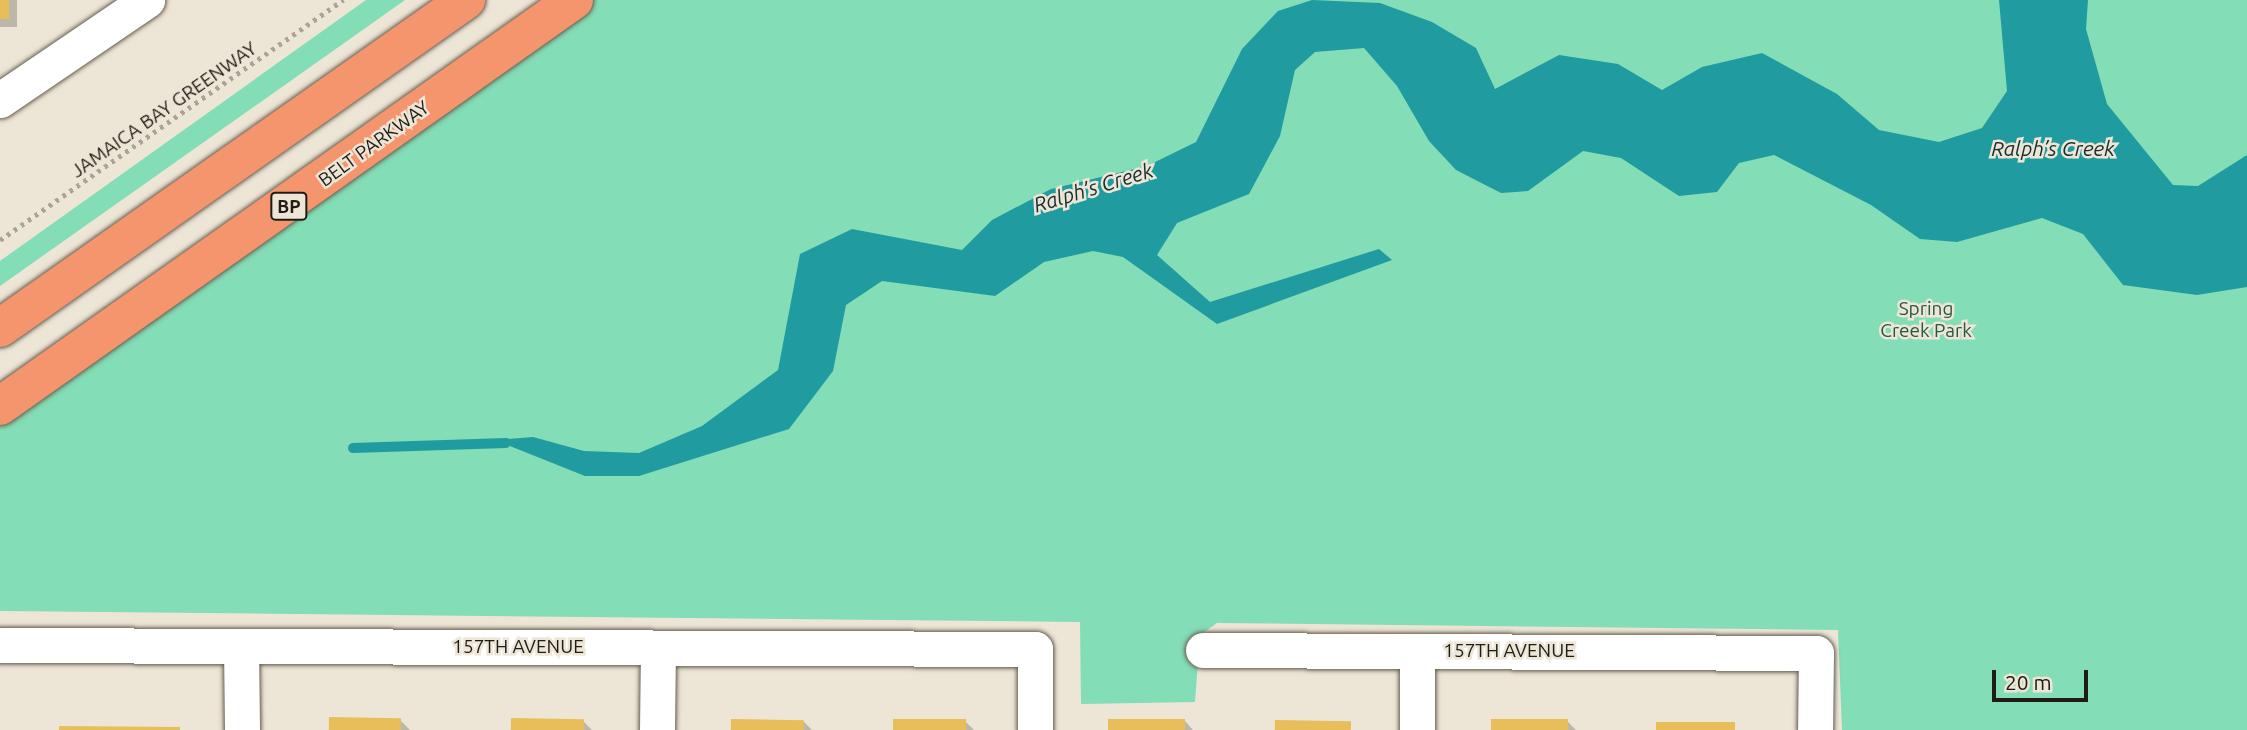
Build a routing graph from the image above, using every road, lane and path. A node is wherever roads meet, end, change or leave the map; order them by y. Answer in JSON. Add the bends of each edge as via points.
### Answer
{"nodes":[{"id":1,"x":147,"y":0,"type":"edge"},
{"id":2,"x":343,"y":0,"type":"edge"},
{"id":3,"x":466,"y":0,"type":"edge"},
{"id":4,"x":574,"y":0,"type":"edge"},
{"id":5,"x":0,"y":100,"type":"edge"},
{"id":6,"x":0,"y":240,"type":"edge"},
{"id":7,"x":0,"y":328,"type":"edge"},
{"id":8,"x":0,"y":406,"type":"edge"},
{"id":9,"x":0,"y":645,"type":"edge"},
{"id":10,"x":241,"y":646,"type":"junction"},
{"id":11,"x":658,"y":648,"type":"junction"},
{"id":12,"x":1203,"y":650,"type":"dead end"},
{"id":13,"x":1417,"y":651,"type":"junction"},
{"id":14,"x":242,"y":730,"type":"edge"},
{"id":15,"x":657,"y":730,"type":"edge"},
{"id":16,"x":1035,"y":730,"type":"edge"},
{"id":17,"x":1417,"y":730,"type":"edge"},
{"id":18,"x":1815,"y":730,"type":"edge"}],
"edges":[{"from":1,"to":5,"type":"street"},
{"from":2,"to":6,"type":"path","name":"JAMAICA BAY GREENWAY"},
{"from":3,"to":7,"type":"highway"},
{"from":4,"to":8,"type":"highway","name":"BELT PARKWAY","number":"BP"},
{"from":9,"to":10,"type":"street","name":"157TH AVENUE"},
{"from":10,"to":11,"type":"street","name":"157TH AVENUE"},
{"from":10,"to":14,"type":"street"},
{"from":11,"to":15,"type":"street"},
{"from":11,"to":16,"type":"street","name":"157TH AVENUE","via":[[1035,649]]},
{"from":12,"to":13,"type":"street","name":"157TH AVENUE"},
{"from":13,"to":17,"type":"street"},
{"from":13,"to":18,"type":"street","name":"157TH AVENUE","via":[[1816,653]]}]}
